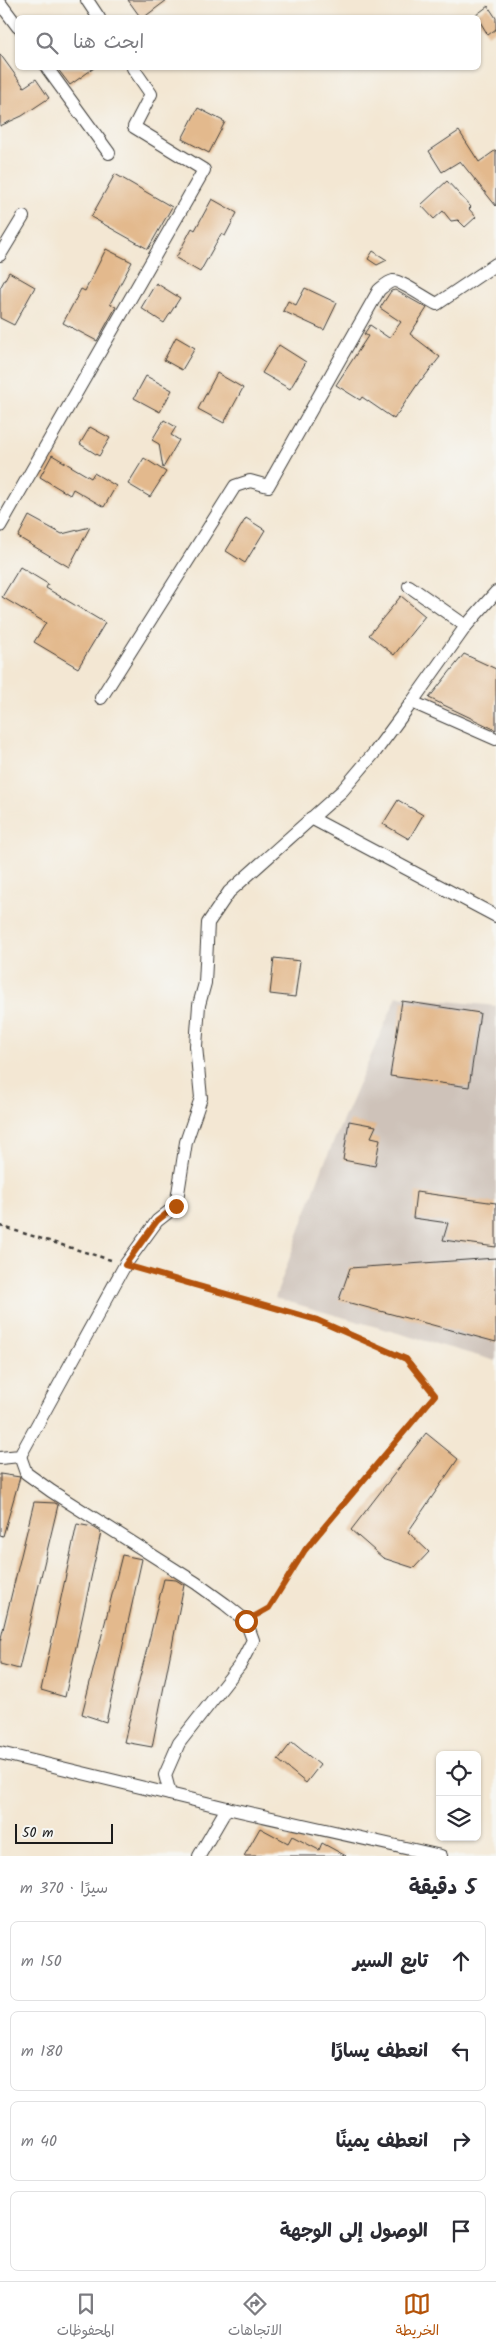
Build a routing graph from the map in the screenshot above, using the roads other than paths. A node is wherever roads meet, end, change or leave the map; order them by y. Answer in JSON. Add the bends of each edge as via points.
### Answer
{"nodes":[{"id":1,"x":87,"y":0,"type":"edge"},
{"id":2,"x":0,"y":3,"type":"edge"},
{"id":3,"x":97,"y":15,"type":"edge"},
{"id":4,"x":15,"y":23,"type":"edge"},
{"id":5,"x":48,"y":70,"type":"edge"},
{"id":6,"x":134,"y":70,"type":"edge"},
{"id":7,"x":109,"y":153,"type":"dead end"},
{"id":8,"x":23,"y":217,"type":"dead end"},
{"id":9,"x":0,"y":255,"type":"edge"},
{"id":10,"x":496,"y":264,"type":"edge"},
{"id":11,"x":0,"y":526,"type":"edge"},
{"id":12,"x":410,"y":586,"type":"dead end"},
{"id":13,"x":496,"y":592,"type":"edge"},
{"id":14,"x":466,"y":626,"type":"junction"},
{"id":15,"x":101,"y":698,"type":"dead end"},
{"id":16,"x":412,"y":702,"type":"junction"},
{"id":17,"x":496,"y":739,"type":"edge"},
{"id":18,"x":311,"y":818,"type":"junction"},
{"id":19,"x":496,"y":916,"type":"edge"},
{"id":20,"x":20,"y":1456,"type":"junction"},
{"id":21,"x":0,"y":1458,"type":"edge"},
{"id":22,"x":0,"y":1753,"type":"edge"},
{"id":23,"x":170,"y":1794,"type":"junction"},
{"id":24,"x":227,"y":1808,"type":"junction"},
{"id":25,"x":199,"y":1856,"type":"edge"},
{"id":26,"x":442,"y":1856,"type":"edge"}],
"edges":[{"from":1,"to":3,"type":"street"},
{"from":2,"to":4,"type":"street"},
{"from":5,"to":7,"type":"street"},
{"from":6,"to":11,"type":"street","via":[[151,94],[134,126],[204,170]]},
{"from":8,"to":9,"type":"street"},
{"from":10,"to":15,"type":"street","via":[[437,304],[401,282],[393,281],[379,290],[268,486],[250,481],[236,486]]},
{"from":12,"to":14,"type":"street"},
{"from":13,"to":14,"type":"street"},
{"from":14,"to":16,"type":"street"},
{"from":16,"to":17,"type":"street"},
{"from":16,"to":18,"type":"street","via":[[375,752]]},
{"from":18,"to":19,"type":"street"},
{"from":18,"to":20,"type":"street","via":[[229,892],[208,923],[205,983],[199,1005],[196,1046],[200,1098],[186,1142],[176,1206],[157,1221],[125,1265]]},
{"from":20,"to":21,"type":"street"},
{"from":20,"to":23,"type":"street","via":[[26,1473],[32,1478],[196,1582],[246,1621],[253,1640],[240,1665],[179,1743],[166,1775]]},
{"from":22,"to":23,"type":"street"},
{"from":23,"to":24,"type":"street"},
{"from":24,"to":25,"type":"street"},
{"from":24,"to":26,"type":"street"}]}
